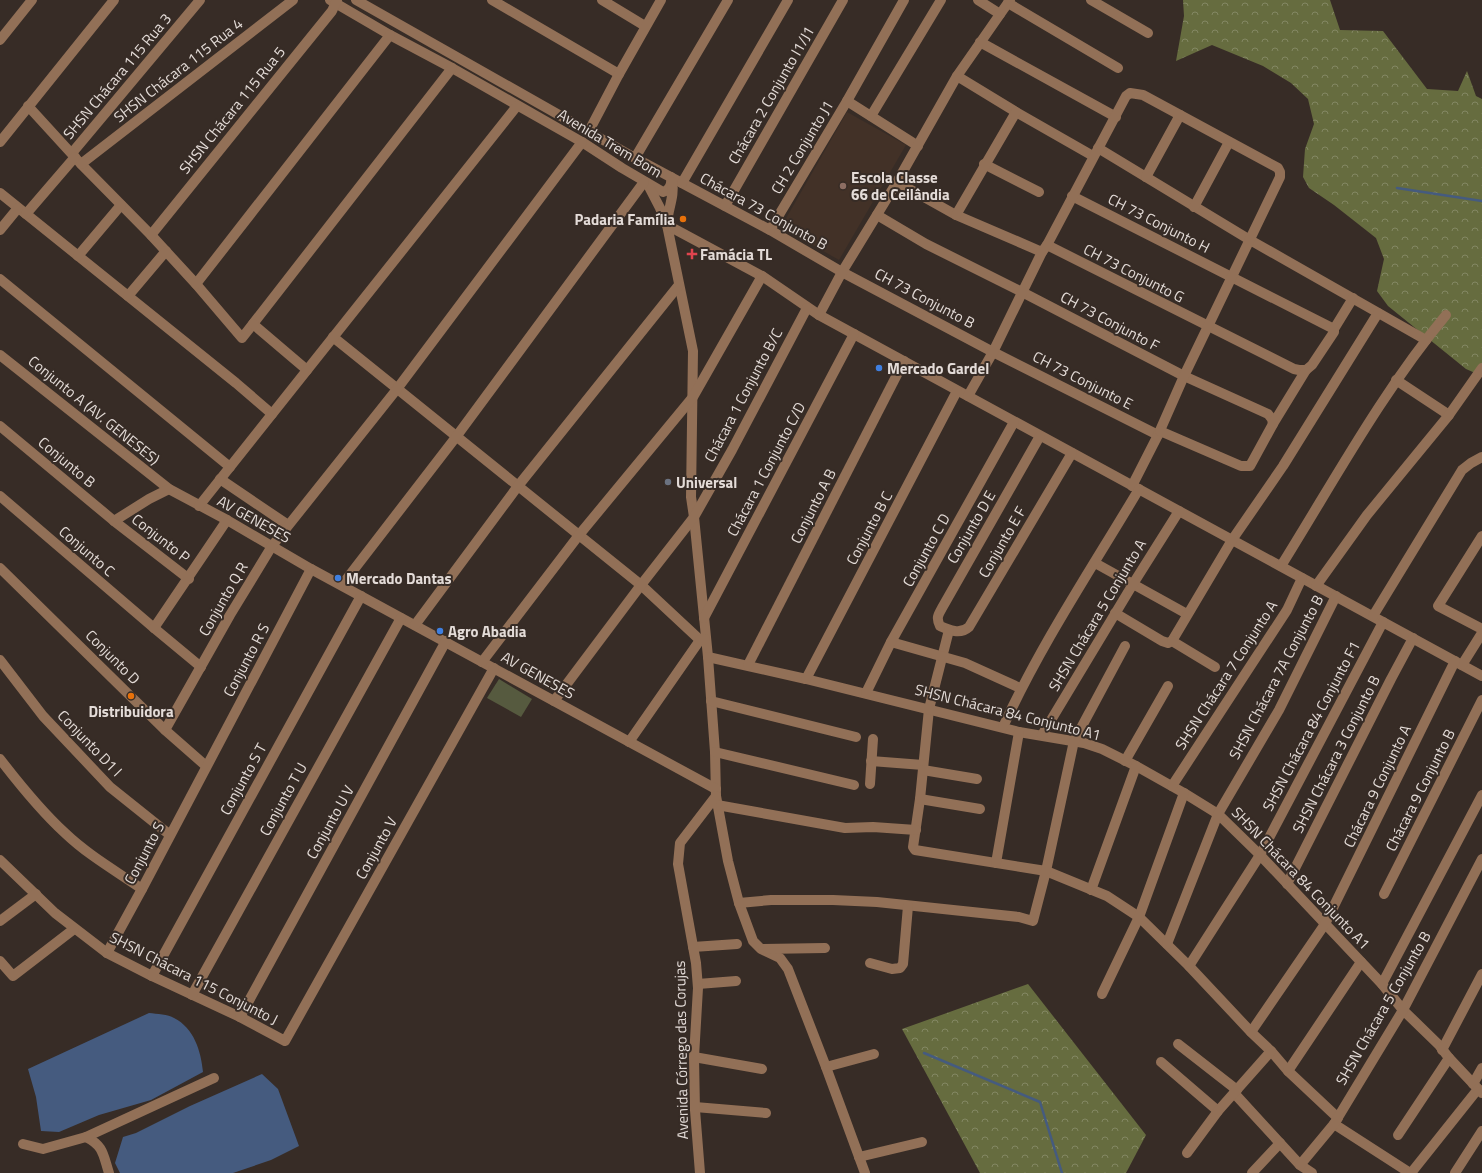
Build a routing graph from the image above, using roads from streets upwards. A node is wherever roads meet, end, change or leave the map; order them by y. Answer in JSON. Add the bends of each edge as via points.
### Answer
{"nodes":[{"id":1,"x":32,"y":0,"type":"edge"},
{"id":2,"x":114,"y":0,"type":"edge"},
{"id":3,"x":200,"y":0,"type":"edge"},
{"id":4,"x":293,"y":0,"type":"edge"},
{"id":5,"x":356,"y":0,"type":"edge"},
{"id":6,"x":492,"y":0,"type":"edge"},
{"id":7,"x":602,"y":0,"type":"edge"},
{"id":8,"x":661,"y":0,"type":"edge"},
{"id":9,"x":728,"y":0,"type":"edge"},
{"id":10,"x":788,"y":0,"type":"edge"},
{"id":11,"x":843,"y":0,"type":"edge"},
{"id":12,"x":904,"y":0,"type":"edge"},
{"id":13,"x":941,"y":0,"type":"edge"},
{"id":14,"x":978,"y":0,"type":"edge"},
{"id":15,"x":1091,"y":0,"type":"edge"},
{"id":16,"x":335,"y":1,"type":"edge"},
{"id":17,"x":1009,"y":2,"type":"edge"},
{"id":18,"x":1000,"y":14,"type":"junction"},
{"id":19,"x":645,"y":26,"type":"junction"},
{"id":20,"x":1148,"y":34,"type":"dead end"},
{"id":21,"x":390,"y":35,"type":"junction"},
{"id":22,"x":0,"y":40,"type":"edge"},
{"id":23,"x":980,"y":42,"type":"junction"},
{"id":24,"x":452,"y":68,"type":"junction"},
{"id":25,"x":1118,"y":68,"type":"dead end"},
{"id":26,"x":619,"y":74,"type":"junction"},
{"id":27,"x":958,"y":76,"type":"junction"},
{"id":28,"x":847,"y":101,"type":"junction"},
{"id":29,"x":28,"y":106,"type":"junction"},
{"id":30,"x":517,"y":106,"type":"junction"},
{"id":31,"x":1016,"y":112,"type":"junction"},
{"id":32,"x":1180,"y":115,"type":"junction"},
{"id":33,"x":871,"y":116,"type":"junction"},
{"id":34,"x":1116,"y":117,"type":"junction"},
{"id":35,"x":589,"y":131,"type":"junction"},
{"id":36,"x":0,"y":142,"type":"edge"},
{"id":37,"x":582,"y":142,"type":"junction"},
{"id":38,"x":1229,"y":142,"type":"junction"},
{"id":39,"x":918,"y":146,"type":"junction"},
{"id":40,"x":1096,"y":152,"type":"junction"},
{"id":41,"x":76,"y":158,"type":"junction"},
{"id":42,"x":635,"y":158,"type":"junction"},
{"id":43,"x":984,"y":164,"type":"junction"},
{"id":44,"x":1146,"y":177,"type":"junction"},
{"id":45,"x":675,"y":181,"type":"junction"},
{"id":46,"x":897,"y":182,"type":"junction"},
{"id":47,"x":645,"y":183,"type":"junction"},
{"id":48,"x":0,"y":192,"type":"edge"},
{"id":49,"x":1039,"y":192,"type":"dead end"},
{"id":50,"x":1072,"y":196,"type":"junction"},
{"id":51,"x":121,"y":204,"type":"junction"},
{"id":52,"x":725,"y":206,"type":"junction"},
{"id":53,"x":1194,"y":207,"type":"junction"},
{"id":54,"x":22,"y":211,"type":"junction"},
{"id":55,"x":877,"y":215,"type":"junction"},
{"id":56,"x":956,"y":215,"type":"junction"},
{"id":57,"x":667,"y":225,"type":"junction"},
{"id":58,"x":0,"y":230,"type":"edge"},
{"id":59,"x":770,"y":230,"type":"junction"},
{"id":60,"x":151,"y":235,"type":"junction"},
{"id":61,"x":1250,"y":240,"type":"junction"},
{"id":62,"x":1044,"y":249,"type":"junction"},
{"id":63,"x":166,"y":251,"type":"junction"},
{"id":64,"x":78,"y":256,"type":"junction"},
{"id":65,"x":842,"y":272,"type":"junction"},
{"id":66,"x":762,"y":276,"type":"junction"},
{"id":67,"x":1232,"y":277,"type":"junction"},
{"id":68,"x":0,"y":279,"type":"edge"},
{"id":69,"x":196,"y":284,"type":"junction"},
{"id":70,"x":679,"y":285,"type":"junction"},
{"id":71,"x":1022,"y":292,"type":"junction"},
{"id":72,"x":128,"y":296,"type":"junction"},
{"id":73,"x":1353,"y":298,"type":"junction"},
{"id":74,"x":807,"y":308,"type":"junction"},
{"id":75,"x":1378,"y":313,"type":"junction"},
{"id":76,"x":819,"y":315,"type":"junction"},
{"id":77,"x":1446,"y":315,"type":"dead end"},
{"id":78,"x":253,"y":324,"type":"junction"},
{"id":79,"x":1208,"y":327,"type":"junction"},
{"id":80,"x":1334,"y":329,"type":"junction"},
{"id":81,"x":854,"y":334,"type":"junction"},
{"id":82,"x":333,"y":337,"type":"junction"},
{"id":83,"x":1426,"y":340,"type":"junction"},
{"id":84,"x":994,"y":352,"type":"junction"},
{"id":85,"x":0,"y":355,"type":"edge"},
{"id":86,"x":904,"y":361,"type":"junction"},
{"id":87,"x":1482,"y":368,"type":"edge"},
{"id":88,"x":307,"y":370,"type":"junction"},
{"id":89,"x":1306,"y":370,"type":"junction"},
{"id":90,"x":1184,"y":376,"type":"junction"},
{"id":91,"x":1396,"y":380,"type":"junction"},
{"id":92,"x":397,"y":389,"type":"junction"},
{"id":93,"x":958,"y":390,"type":"junction"},
{"id":94,"x":968,"y":396,"type":"junction"},
{"id":95,"x":693,"y":397,"type":"junction"},
{"id":96,"x":272,"y":414,"type":"junction"},
{"id":97,"x":1449,"y":415,"type":"junction"},
{"id":98,"x":1014,"y":422,"type":"junction"},
{"id":99,"x":1273,"y":424,"type":"junction"},
{"id":100,"x":0,"y":426,"type":"edge"},
{"id":101,"x":1159,"y":433,"type":"junction"},
{"id":102,"x":1040,"y":436,"type":"junction"},
{"id":103,"x":456,"y":437,"type":"junction"},
{"id":104,"x":1072,"y":453,"type":"junction"},
{"id":105,"x":1482,"y":457,"type":"edge"},
{"id":106,"x":230,"y":467,"type":"junction"},
{"id":107,"x":220,"y":479,"type":"junction"},
{"id":108,"x":518,"y":486,"type":"junction"},
{"id":109,"x":1136,"y":487,"type":"junction"},
{"id":110,"x":169,"y":489,"type":"junction"},
{"id":111,"x":0,"y":496,"type":"edge"},
{"id":112,"x":199,"y":506,"type":"junction"},
{"id":113,"x":1179,"y":511,"type":"junction"},
{"id":114,"x":694,"y":517,"type":"junction"},
{"id":115,"x":227,"y":520,"type":"junction"},
{"id":116,"x":114,"y":521,"type":"junction"},
{"id":117,"x":288,"y":525,"type":"junction"},
{"id":118,"x":579,"y":535,"type":"junction"},
{"id":119,"x":1482,"y":536,"type":"edge"},
{"id":120,"x":1232,"y":540,"type":"junction"},
{"id":121,"x":272,"y":546,"type":"junction"},
{"id":122,"x":1095,"y":563,"type":"junction"},
{"id":123,"x":1281,"y":566,"type":"junction"},
{"id":124,"x":0,"y":568,"type":"edge"},
{"id":125,"x":312,"y":569,"type":"junction"},
{"id":126,"x":1302,"y":578,"type":"junction"},
{"id":127,"x":189,"y":579,"type":"junction"},
{"id":128,"x":1133,"y":584,"type":"junction"},
{"id":129,"x":342,"y":585,"type":"junction"},
{"id":130,"x":641,"y":585,"type":"junction"},
{"id":131,"x":1316,"y":586,"type":"junction"},
{"id":132,"x":361,"y":596,"type":"junction"},
{"id":133,"x":1336,"y":596,"type":"junction"},
{"id":134,"x":1115,"y":613,"type":"junction"},
{"id":135,"x":1187,"y":614,"type":"junction"},
{"id":136,"x":1373,"y":616,"type":"junction"},
{"id":137,"x":401,"y":618,"type":"junction"},
{"id":138,"x":704,"y":618,"type":"junction"},
{"id":139,"x":1383,"y":622,"type":"junction"},
{"id":140,"x":415,"y":625,"type":"junction"},
{"id":141,"x":154,"y":628,"type":"junction"},
{"id":142,"x":1482,"y":629,"type":"edge"},
{"id":143,"x":948,"y":630,"type":"junction"},
{"id":144,"x":1482,"y":634,"type":"edge"},
{"id":145,"x":1413,"y":638,"type":"junction"},
{"id":146,"x":703,"y":639,"type":"junction"},
{"id":147,"x":446,"y":641,"type":"junction"},
{"id":148,"x":1172,"y":641,"type":"junction"},
{"id":149,"x":891,"y":642,"type":"junction"},
{"id":150,"x":1125,"y":646,"type":"dead end"},
{"id":151,"x":708,"y":657,"type":"junction"},
{"id":152,"x":942,"y":657,"type":"junction"},
{"id":153,"x":0,"y":660,"type":"edge"},
{"id":154,"x":482,"y":662,"type":"junction"},
{"id":155,"x":1458,"y":663,"type":"junction"},
{"id":156,"x":748,"y":665,"type":"junction"},
{"id":157,"x":201,"y":667,"type":"junction"},
{"id":158,"x":1215,"y":667,"type":"dead end"},
{"id":159,"x":494,"y":668,"type":"junction"},
{"id":160,"x":1482,"y":676,"type":"edge"},
{"id":161,"x":806,"y":679,"type":"junction"},
{"id":162,"x":1168,"y":686,"type":"dead end"},
{"id":163,"x":1020,"y":688,"type":"junction"},
{"id":164,"x":866,"y":693,"type":"junction"},
{"id":165,"x":1482,"y":700,"type":"edge"},
{"id":166,"x":712,"y":701,"type":"junction"},
{"id":167,"x":554,"y":702,"type":"junction"},
{"id":168,"x":929,"y":709,"type":"junction"},
{"id":169,"x":1003,"y":727,"type":"junction"},
{"id":170,"x":165,"y":730,"type":"junction"},
{"id":171,"x":1019,"y":732,"type":"junction"},
{"id":172,"x":1042,"y":735,"type":"junction"},
{"id":173,"x":856,"y":737,"type":"dead end"},
{"id":174,"x":873,"y":739,"type":"dead end"},
{"id":175,"x":1074,"y":741,"type":"junction"},
{"id":176,"x":629,"y":742,"type":"junction"},
{"id":177,"x":716,"y":752,"type":"junction"},
{"id":178,"x":0,"y":759,"type":"edge"},
{"id":179,"x":872,"y":761,"type":"junction"},
{"id":180,"x":1125,"y":761,"type":"junction"},
{"id":181,"x":206,"y":766,"type":"junction"},
{"id":182,"x":1136,"y":766,"type":"junction"},
{"id":183,"x":923,"y":767,"type":"junction"},
{"id":184,"x":977,"y":779,"type":"dead end"},
{"id":185,"x":870,"y":784,"type":"dead end"},
{"id":186,"x":854,"y":785,"type":"dead end"},
{"id":187,"x":1172,"y":786,"type":"junction"},
{"id":188,"x":1184,"y":792,"type":"junction"},
{"id":189,"x":1482,"y":795,"type":"edge"},
{"id":190,"x":716,"y":796,"type":"junction"},
{"id":191,"x":920,"y":799,"type":"junction"},
{"id":192,"x":980,"y":810,"type":"dead end"},
{"id":193,"x":1218,"y":814,"type":"junction"},
{"id":194,"x":916,"y":830,"type":"junction"},
{"id":195,"x":170,"y":835,"type":"junction"},
{"id":196,"x":1260,"y":855,"type":"junction"},
{"id":197,"x":1482,"y":858,"type":"edge"},
{"id":198,"x":0,"y":860,"type":"edge"},
{"id":199,"x":996,"y":863,"type":"junction"},
{"id":200,"x":1046,"y":871,"type":"junction"},
{"id":201,"x":1286,"y":884,"type":"junction"},
{"id":202,"x":142,"y":889,"type":"junction"},
{"id":203,"x":1091,"y":890,"type":"junction"},
{"id":204,"x":36,"y":894,"type":"junction"},
{"id":205,"x":1384,"y":894,"type":"dead end"},
{"id":206,"x":739,"y":903,"type":"junction"},
{"id":207,"x":908,"y":906,"type":"junction"},
{"id":208,"x":1139,"y":917,"type":"junction"},
{"id":209,"x":0,"y":921,"type":"edge"},
{"id":210,"x":1325,"y":924,"type":"junction"},
{"id":211,"x":74,"y":929,"type":"junction"},
{"id":212,"x":737,"y":944,"type":"dead end"},
{"id":213,"x":1167,"y":944,"type":"junction"},
{"id":214,"x":693,"y":947,"type":"junction"},
{"id":215,"x":825,"y":948,"type":"dead end"},
{"id":216,"x":761,"y":949,"type":"junction"},
{"id":217,"x":107,"y":953,"type":"junction"},
{"id":218,"x":0,"y":960,"type":"edge"},
{"id":219,"x":1362,"y":962,"type":"junction"},
{"id":220,"x":870,"y":963,"type":"dead end"},
{"id":221,"x":1189,"y":966,"type":"junction"},
{"id":222,"x":1482,"y":974,"type":"edge"},
{"id":223,"x":152,"y":976,"type":"junction"},
{"id":224,"x":736,"y":981,"type":"dead end"},
{"id":225,"x":698,"y":984,"type":"junction"},
{"id":226,"x":1382,"y":984,"type":"junction"},
{"id":227,"x":192,"y":994,"type":"junction"},
{"id":228,"x":1102,"y":994,"type":"dead end"},
{"id":229,"x":1403,"y":1010,"type":"junction"},
{"id":230,"x":240,"y":1017,"type":"junction"},
{"id":231,"x":1250,"y":1032,"type":"junction"},
{"id":232,"x":285,"y":1042,"type":"joint"},
{"id":233,"x":1178,"y":1044,"type":"dead end"},
{"id":234,"x":1442,"y":1050,"type":"junction"},
{"id":235,"x":1271,"y":1051,"type":"junction"},
{"id":236,"x":874,"y":1054,"type":"dead end"},
{"id":237,"x":694,"y":1057,"type":"junction"},
{"id":238,"x":1449,"y":1058,"type":"junction"},
{"id":239,"x":1161,"y":1062,"type":"dead end"},
{"id":240,"x":826,"y":1067,"type":"junction"},
{"id":241,"x":1482,"y":1068,"type":"edge"},
{"id":242,"x":762,"y":1069,"type":"dead end"},
{"id":243,"x":1288,"y":1071,"type":"junction"},
{"id":244,"x":214,"y":1078,"type":"dead end"},
{"id":245,"x":1478,"y":1089,"type":"edge"},
{"id":246,"x":1236,"y":1092,"type":"junction"},
{"id":247,"x":695,"y":1107,"type":"junction"},
{"id":248,"x":1218,"y":1111,"type":"junction"},
{"id":249,"x":766,"y":1113,"type":"dead end"},
{"id":250,"x":1336,"y":1121,"type":"junction"},
{"id":251,"x":1482,"y":1131,"type":"edge"},
{"id":252,"x":1398,"y":1135,"type":"dead end"},
{"id":253,"x":86,"y":1137,"type":"junction"},
{"id":254,"x":922,"y":1142,"type":"dead end"},
{"id":255,"x":1280,"y":1143,"type":"junction"},
{"id":256,"x":23,"y":1144,"type":"dead end"},
{"id":257,"x":1187,"y":1153,"type":"dead end"},
{"id":258,"x":859,"y":1157,"type":"junction"},
{"id":259,"x":1300,"y":1165,"type":"junction"},
{"id":260,"x":109,"y":1173,"type":"edge"},
{"id":261,"x":700,"y":1173,"type":"edge"},
{"id":262,"x":864,"y":1173,"type":"edge"},
{"id":263,"x":1252,"y":1173,"type":"edge"},
{"id":264,"x":1312,"y":1173,"type":"edge"},
{"id":265,"x":1411,"y":1173,"type":"edge"},
{"id":266,"x":1455,"y":1173,"type":"edge"}],
"edges":[{"from":1,"to":22,"type":"street"},
{"from":2,"to":29,"type":"street"},
{"from":3,"to":41,"type":"street","name":"SHSN Chácara 115 Rua 3"},
{"from":4,"to":41,"type":"street","name":"SHSN Chácara 115 Rua 4"},
{"from":5,"to":35,"type":"street","name":"Avenida Trem Bom"},
{"from":6,"to":26,"type":"street"},
{"from":7,"to":19,"type":"street"},
{"from":8,"to":19,"type":"street"},
{"from":9,"to":42,"type":"street"},
{"from":10,"to":45,"type":"street"},
{"from":11,"to":52,"type":"street","name":"Chácara 2 Conjunto I1/J1"},
{"from":12,"to":28,"type":"street","name":"CH 2 Conjunto J1"},
{"from":13,"to":33,"type":"street"},
{"from":14,"to":18,"type":"street"},
{"from":15,"to":20,"type":"street"},
{"from":16,"to":21,"type":"street","name":"Avenida Trem Bom"},
{"from":16,"to":60,"type":"street","name":"SHSN Chácara 115 Rua 5","via":[[332,11]]},
{"from":17,"to":18,"type":"street"},
{"from":17,"to":25,"type":"street"},
{"from":18,"to":23,"type":"street"},
{"from":19,"to":26,"type":"street"},
{"from":21,"to":24,"type":"street","name":"Avenida Trem Bom"},
{"from":21,"to":69,"type":"street"},
{"from":23,"to":27,"type":"street"},
{"from":23,"to":34,"type":"street"},
{"from":24,"to":30,"type":"street","name":"Avenida Trem Bom"},
{"from":24,"to":78,"type":"street"},
{"from":26,"to":35,"type":"street"},
{"from":27,"to":31,"type":"street"},
{"from":27,"to":39,"type":"street"},
{"from":28,"to":33,"type":"street"},
{"from":28,"to":59,"type":"street","name":"CH 2 Conjunto J1"},
{"from":29,"to":36,"type":"street"},
{"from":29,"to":41,"type":"street"},
{"from":30,"to":37,"type":"street","name":"Avenida Trem Bom"},
{"from":30,"to":82,"type":"street"},
{"from":31,"to":40,"type":"street"},
{"from":31,"to":43,"type":"street"},
{"from":32,"to":34,"type":"street","via":[[1143,95],[1130,93]]},
{"from":32,"to":38,"type":"street"},
{"from":32,"to":44,"type":"street"},
{"from":33,"to":39,"type":"street"},
{"from":34,"to":40,"type":"street"},
{"from":35,"to":42,"type":"street","name":"Avenida Trem Bom"},
{"from":37,"to":47,"type":"street","name":"Avenida Trem Bom"},
{"from":37,"to":92,"type":"street","name":"Conjunto Q R"},
{"from":38,"to":53,"type":"street"},
{"from":38,"to":61,"type":"street","via":[[1278,168],[1280,172]]},
{"from":39,"to":46,"type":"street"},
{"from":40,"to":44,"type":"street"},
{"from":40,"to":50,"type":"street"},
{"from":41,"to":51,"type":"street"},
{"from":41,"to":54,"type":"street"},
{"from":42,"to":45,"type":"street","name":"Avenida Trem Bom"},
{"from":43,"to":49,"type":"street"},
{"from":43,"to":56,"type":"street"},
{"from":44,"to":53,"type":"street"},
{"from":45,"to":47,"type":"street","name":"Avenida Trem Bom","via":[[663,192]]},
{"from":45,"to":52,"type":"street","name":"Chácara 73 Conjunto B"},
{"from":45,"to":57,"type":"street"},
{"from":46,"to":55,"type":"street"},
{"from":46,"to":56,"type":"street","name":"CH 73 Conjunto G"},
{"from":47,"to":57,"type":"street"},
{"from":47,"to":103,"type":"street"},
{"from":48,"to":54,"type":"street"},
{"from":50,"to":62,"type":"street"},
{"from":50,"to":67,"type":"street","name":"CH 73 Conjunto H"},
{"from":51,"to":60,"type":"street"},
{"from":51,"to":64,"type":"street"},
{"from":52,"to":59,"type":"street","name":"Chácara 73 Conjunto B"},
{"from":53,"to":61,"type":"street"},
{"from":54,"to":58,"type":"street"},
{"from":54,"to":64,"type":"street"},
{"from":55,"to":65,"type":"street"},
{"from":55,"to":71,"type":"street","name":"CH 73 Conjunto F","via":[[926,244]]},
{"from":56,"to":62,"type":"street","name":"CH 73 Conjunto G"},
{"from":57,"to":66,"type":"street"},
{"from":57,"to":70,"type":"street"},
{"from":59,"to":65,"type":"street","name":"Chácara 73 Conjunto B"},
{"from":60,"to":63,"type":"street"},
{"from":61,"to":67,"type":"street"},
{"from":61,"to":73,"type":"street"},
{"from":62,"to":71,"type":"street"},
{"from":62,"to":79,"type":"street","name":"CH 73 Conjunto G"},
{"from":63,"to":69,"type":"street"},
{"from":63,"to":72,"type":"street"},
{"from":64,"to":72,"type":"street"},
{"from":65,"to":76,"type":"street"},
{"from":65,"to":84,"type":"street","name":"CH 73 Conjunto B"},
{"from":66,"to":74,"type":"street"},
{"from":66,"to":95,"type":"street"},
{"from":67,"to":79,"type":"street"},
{"from":67,"to":80,"type":"street","name":"CH 73 Conjunto H"},
{"from":68,"to":106,"type":"street"},
{"from":69,"to":78,"type":"street","via":[[242,338]]},
{"from":70,"to":95,"type":"street","via":[[693,351]]},
{"from":70,"to":108,"type":"street"},
{"from":71,"to":84,"type":"street"},
{"from":71,"to":90,"type":"street","name":"CH 73 Conjunto F"},
{"from":72,"to":96,"type":"street"},
{"from":73,"to":75,"type":"street"},
{"from":73,"to":80,"type":"street"},
{"from":74,"to":76,"type":"street"},
{"from":74,"to":114,"type":"street","name":"Chácara 1 Conjunto B/C"},
{"from":75,"to":83,"type":"street"},
{"from":75,"to":120,"type":"street","via":[[1284,466]]},
{"from":76,"to":81,"type":"street"},
{"from":77,"to":83,"type":"street"},
{"from":78,"to":88,"type":"street"},
{"from":79,"to":89,"type":"street","name":"CH 73 Conjunto G","via":[[1294,369]]},
{"from":79,"to":90,"type":"street"},
{"from":80,"to":89,"type":"street","via":[[1312,365]]},
{"from":81,"to":86,"type":"street"},
{"from":81,"to":138,"type":"street","name":"Chácara 1 Conjunto C/D"},
{"from":82,"to":88,"type":"street"},
{"from":82,"to":92,"type":"street"},
{"from":83,"to":91,"type":"street"},
{"from":84,"to":94,"type":"street"},
{"from":84,"to":101,"type":"street","name":"CH 73 Conjunto E"},
{"from":85,"to":110,"type":"street","name":"Conjunto A (AV. GENESES)"},
{"from":86,"to":93,"type":"street"},
{"from":86,"to":156,"type":"street","name":"Conjunto A B"},
{"from":87,"to":97,"type":"street"},
{"from":88,"to":96,"type":"street"},
{"from":89,"to":99,"type":"street"},
{"from":90,"to":99,"type":"street","name":"CH 73 Conjunto F","via":[[1268,414]]},
{"from":90,"to":101,"type":"street"},
{"from":91,"to":97,"type":"street"},
{"from":91,"to":123,"type":"street"},
{"from":92,"to":103,"type":"street"},
{"from":92,"to":117,"type":"street","name":"Conjunto Q R"},
{"from":93,"to":94,"type":"street"},
{"from":93,"to":161,"type":"street","name":"Conjunto B C"},
{"from":94,"to":98,"type":"street"},
{"from":95,"to":114,"type":"street","via":[[690,476]]},
{"from":95,"to":118,"type":"street"},
{"from":96,"to":106,"type":"street"},
{"from":97,"to":131,"type":"street","via":[[1368,515]]},
{"from":98,"to":102,"type":"street"},
{"from":98,"to":149,"type":"street","name":"Conjunto C D"},
{"from":99,"to":101,"type":"street","name":"CH 73 Conjunto E","via":[[1254,461],[1247,467]]},
{"from":100,"to":116,"type":"street","name":"Conjunto B"},
{"from":101,"to":109,"type":"street"},
{"from":102,"to":104,"type":"street"},
{"from":102,"to":143,"type":"street","name":"Conjunto D E","via":[[937,616],[940,626]]},
{"from":103,"to":108,"type":"street"},
{"from":103,"to":129,"type":"street"},
{"from":104,"to":109,"type":"street"},
{"from":104,"to":143,"type":"street","name":"Conjunto E F","via":[[969,627],[961,632]]},
{"from":105,"to":136,"type":"street","via":[[1462,470]]},
{"from":106,"to":107,"type":"street"},
{"from":107,"to":112,"type":"street"},
{"from":107,"to":117,"type":"street"},
{"from":108,"to":118,"type":"street"},
{"from":108,"to":140,"type":"street"},
{"from":109,"to":113,"type":"street"},
{"from":109,"to":122,"type":"street"},
{"from":110,"to":112,"type":"street"},
{"from":110,"to":116,"type":"street"},
{"from":111,"to":141,"type":"street","name":"Conjunto C"},
{"from":112,"to":115,"type":"street","name":"AV GENESES"},
{"from":113,"to":120,"type":"street"},
{"from":113,"to":128,"type":"street","name":"SHSN Chácara 5 Conjunto A"},
{"from":114,"to":130,"type":"street","name":"Chácara 1 Conjunto B/C"},
{"from":114,"to":138,"type":"street"},
{"from":115,"to":121,"type":"street","name":"AV GENESES"},
{"from":115,"to":127,"type":"street"},
{"from":116,"to":127,"type":"street","name":"Conjunto P"},
{"from":117,"to":121,"type":"street","name":"Conjunto Q R"},
{"from":118,"to":130,"type":"street"},
{"from":118,"to":154,"type":"street"},
{"from":119,"to":142,"type":"street","via":[[1438,606]]},
{"from":120,"to":123,"type":"street"},
{"from":120,"to":135,"type":"street"},
{"from":121,"to":125,"type":"street","name":"AV GENESES"},
{"from":121,"to":157,"type":"street","name":"Conjunto Q R"},
{"from":122,"to":128,"type":"street"},
{"from":122,"to":163,"type":"street"},
{"from":123,"to":126,"type":"street"},
{"from":124,"to":170,"type":"street","name":"Conjunto D"},
{"from":125,"to":129,"type":"street","name":"AV GENESES"},
{"from":125,"to":181,"type":"street","name":"Conjunto R S"},
{"from":126,"to":131,"type":"street"},
{"from":126,"to":187,"type":"street","name":"SHSN Chácara 7 Conjunto A","via":[[1287,610]]},
{"from":127,"to":141,"type":"street"},
{"from":128,"to":134,"type":"street","name":"SHSN Chácara 5 Conjunto A"},
{"from":128,"to":135,"type":"street"},
{"from":129,"to":132,"type":"street","name":"AV GENESES"},
{"from":130,"to":146,"type":"street"},
{"from":130,"to":167,"type":"street","name":"Chácara 1 Conjunto B/C"},
{"from":131,"to":133,"type":"street"},
{"from":132,"to":137,"type":"street","name":"AV GENESES"},
{"from":132,"to":223,"type":"street","name":"Conjunto S T"},
{"from":133,"to":136,"type":"street"},
{"from":133,"to":193,"type":"street","name":"SHSN Chácara 7A Conjunto B","via":[[1279,710]]},
{"from":134,"to":148,"type":"street","via":[[1162,641]]},
{"from":134,"to":172,"type":"street","name":"SHSN Chácara 5 Conjunto A"},
{"from":135,"to":148,"type":"street"},
{"from":136,"to":139,"type":"street"},
{"from":137,"to":140,"type":"street","name":"AV GENESES"},
{"from":137,"to":227,"type":"street","name":"Conjunto T U"},
{"from":138,"to":146,"type":"street"},
{"from":139,"to":145,"type":"street"},
{"from":139,"to":196,"type":"street","name":"SHSN Chácara 84 Conjunto F1"},
{"from":140,"to":147,"type":"street","name":"AV GENESES"},
{"from":141,"to":157,"type":"street","name":"Conjunto C"},
{"from":143,"to":152,"type":"street"},
{"from":144,"to":155,"type":"street","name":"Chácara 9 Conjunto A"},
{"from":145,"to":155,"type":"street"},
{"from":145,"to":201,"type":"street","name":"SHSN Chácara 3 Conjunto B"},
{"from":146,"to":151,"type":"street"},
{"from":146,"to":176,"type":"street"},
{"from":147,"to":154,"type":"street","name":"AV GENESES"},
{"from":147,"to":230,"type":"street","name":"Conjunto U V"},
{"from":148,"to":158,"type":"street"},
{"from":149,"to":152,"type":"street"},
{"from":149,"to":164,"type":"street","name":"Conjunto C D"},
{"from":150,"to":175,"type":"street"},
{"from":151,"to":156,"type":"street","name":"SHSN Chácara 84 Conjunto A1"},
{"from":151,"to":166,"type":"street"},
{"from":152,"to":163,"type":"street","via":[[965,663]]},
{"from":152,"to":168,"type":"street"},
{"from":153,"to":195,"type":"street","name":"Conjunto D1 I","via":[[43,716],[110,787]]},
{"from":154,"to":159,"type":"street","name":"AV GENESES"},
{"from":155,"to":160,"type":"street"},
{"from":155,"to":210,"type":"street","name":"Chácara 9 Conjunto A"},
{"from":156,"to":161,"type":"street","name":"SHSN Chácara 84 Conjunto A1"},
{"from":157,"to":170,"type":"street","name":"Conjunto Q R"},
{"from":159,"to":167,"type":"street","name":"AV GENESES"},
{"from":159,"to":232,"type":"street","name":"Conjunto V"},
{"from":161,"to":164,"type":"street","name":"SHSN Chácara 84 Conjunto A1"},
{"from":162,"to":180,"type":"street"},
{"from":163,"to":169,"type":"street"},
{"from":164,"to":168,"type":"street","name":"SHSN Chácara 84 Conjunto A1"},
{"from":165,"to":205,"type":"street","name":"Chácara 9 Conjunto B"},
{"from":166,"to":173,"type":"street"},
{"from":166,"to":177,"type":"street"},
{"from":167,"to":176,"type":"street","name":"AV GENESES"},
{"from":168,"to":169,"type":"street","name":"SHSN Chácara 84 Conjunto A1"},
{"from":168,"to":183,"type":"street"},
{"from":169,"to":171,"type":"street","name":"SHSN Chácara 84 Conjunto A1"},
{"from":170,"to":181,"type":"street","name":"Conjunto D"},
{"from":171,"to":172,"type":"street","name":"SHSN Chácara 84 Conjunto A1"},
{"from":171,"to":199,"type":"street"},
{"from":172,"to":175,"type":"street","name":"SHSN Chácara 84 Conjunto A1"},
{"from":174,"to":179,"type":"street"},
{"from":175,"to":180,"type":"street","name":"SHSN Chácara 84 Conjunto A1","via":[[1102,749]]},
{"from":175,"to":200,"type":"street"},
{"from":176,"to":190,"type":"street","name":"AV GENESES"},
{"from":177,"to":186,"type":"street"},
{"from":177,"to":190,"type":"street"},
{"from":178,"to":202,"type":"street","via":[[19,784],[65,833],[92,856]]},
{"from":179,"to":183,"type":"street"},
{"from":179,"to":185,"type":"street"},
{"from":180,"to":182,"type":"street","name":"SHSN Chácara 84 Conjunto A1"},
{"from":181,"to":195,"type":"street","name":"Conjunto S"},
{"from":182,"to":187,"type":"street","name":"SHSN Chácara 84 Conjunto A1"},
{"from":182,"to":203,"type":"street"},
{"from":183,"to":184,"type":"street"},
{"from":183,"to":191,"type":"street"},
{"from":187,"to":188,"type":"street","name":"SHSN Chácara 84 Conjunto A1"},
{"from":188,"to":193,"type":"street","name":"SHSN Chácara 84 Conjunto A1"},
{"from":188,"to":208,"type":"street"},
{"from":189,"to":226,"type":"street"},
{"from":190,"to":194,"type":"street","name":"AV GENESES","via":[[845,828]]},
{"from":190,"to":206,"type":"street"},
{"from":190,"to":214,"type":"street","name":"Avenida Córrego das Corujas","via":[[686,834],[678,850],[678,864]]},
{"from":191,"to":192,"type":"street"},
{"from":191,"to":194,"type":"street"},
{"from":193,"to":196,"type":"street","name":"SHSN Chácara 84 Conjunto A1"},
{"from":193,"to":213,"type":"street","name":"SHSN Chácara 7A Conjunto B"},
{"from":194,"to":199,"type":"street","via":[[913,847],[915,850]]},
{"from":195,"to":202,"type":"street","name":"Conjunto S"},
{"from":196,"to":201,"type":"street","name":"SHSN Chácara 84 Conjunto A1"},
{"from":196,"to":221,"type":"street","name":"SHSN Chácara 84 Conjunto F1"},
{"from":197,"to":229,"type":"street","name":"SHSN Chácara 5 Conjunto B"},
{"from":198,"to":204,"type":"street","name":"SHSN Chácara 115 Conjunto J"},
{"from":199,"to":200,"type":"street"},
{"from":200,"to":203,"type":"street"},
{"from":200,"to":207,"type":"street","via":[[1033,921],[1019,917]]},
{"from":201,"to":210,"type":"street","name":"SHSN Chácara 84 Conjunto A1"},
{"from":202,"to":217,"type":"street","name":"Conjunto S"},
{"from":203,"to":208,"type":"street","via":[[1107,896]]},
{"from":204,"to":209,"type":"street"},
{"from":204,"to":211,"type":"street","name":"SHSN Chácara 115 Conjunto J"},
{"from":206,"to":207,"type":"street","via":[[833,900]]},
{"from":206,"to":216,"type":"street","via":[[753,941]]},
{"from":207,"to":220,"type":"street","via":[[903,964],[900,968],[892,969]]},
{"from":208,"to":213,"type":"street"},
{"from":208,"to":228,"type":"street"},
{"from":210,"to":219,"type":"street","name":"SHSN Chácara 84 Conjunto A1"},
{"from":210,"to":231,"type":"street","name":"Chácara 9 Conjunto A"},
{"from":211,"to":217,"type":"street","name":"SHSN Chácara 115 Conjunto J"},
{"from":211,"to":218,"type":"street","via":[[13,976]]},
{"from":212,"to":214,"type":"street"},
{"from":213,"to":221,"type":"street"},
{"from":214,"to":225,"type":"street","name":"Avenida Córrego das Corujas"},
{"from":215,"to":216,"type":"street"},
{"from":216,"to":240,"type":"street","via":[[780,958],[788,969]]},
{"from":217,"to":223,"type":"street","name":"SHSN Chácara 115 Conjunto J"},
{"from":219,"to":226,"type":"street","name":"SHSN Chácara 84 Conjunto A1"},
{"from":219,"to":243,"type":"street"},
{"from":221,"to":231,"type":"street"},
{"from":222,"to":234,"type":"street"},
{"from":223,"to":227,"type":"street","name":"SHSN Chácara 115 Conjunto J"},
{"from":224,"to":225,"type":"street"},
{"from":225,"to":237,"type":"street","name":"Avenida Córrego das Corujas"},
{"from":226,"to":229,"type":"street","name":"SHSN Chácara 84 Conjunto A1"},
{"from":227,"to":230,"type":"street","name":"SHSN Chácara 115 Conjunto J"},
{"from":229,"to":234,"type":"street","name":"SHSN Chácara 84 Conjunto A1"},
{"from":229,"to":250,"type":"street","name":"SHSN Chácara 5 Conjunto B"},
{"from":230,"to":232,"type":"street","name":"SHSN Chácara 115 Conjunto J"},
{"from":231,"to":235,"type":"street"},
{"from":233,"to":246,"type":"street"},
{"from":234,"to":238,"type":"street","name":"SHSN Chácara 84 Conjunto A1"},
{"from":235,"to":243,"type":"street"},
{"from":235,"to":246,"type":"street"},
{"from":236,"to":240,"type":"street"},
{"from":237,"to":242,"type":"street"},
{"from":237,"to":247,"type":"street","name":"Avenida Córrego das Corujas"},
{"from":238,"to":245,"type":"street","name":"SHSN Chácara 84 Conjunto A1"},
{"from":238,"to":252,"type":"street"},
{"from":239,"to":248,"type":"street"},
{"from":240,"to":258,"type":"street"},
{"from":241,"to":245,"type":"street"},
{"from":243,"to":250,"type":"street"},
{"from":244,"to":253,"type":"street"},
{"from":245,"to":265,"type":"street"},
{"from":246,"to":248,"type":"street"},
{"from":246,"to":255,"type":"street"},
{"from":247,"to":249,"type":"street"},
{"from":247,"to":261,"type":"street","name":"Avenida Córrego das Corujas"},
{"from":248,"to":257,"type":"street"},
{"from":250,"to":259,"type":"street","name":"SHSN Chácara 5 Conjunto B"},
{"from":250,"to":265,"type":"street"},
{"from":251,"to":266,"type":"street"},
{"from":253,"to":256,"type":"street","via":[[43,1149]]},
{"from":253,"to":260,"type":"street","via":[[100,1147]]},
{"from":254,"to":258,"type":"street"},
{"from":255,"to":259,"type":"street"},
{"from":255,"to":263,"type":"street"},
{"from":258,"to":262,"type":"street"},
{"from":259,"to":264,"type":"street"}]}
